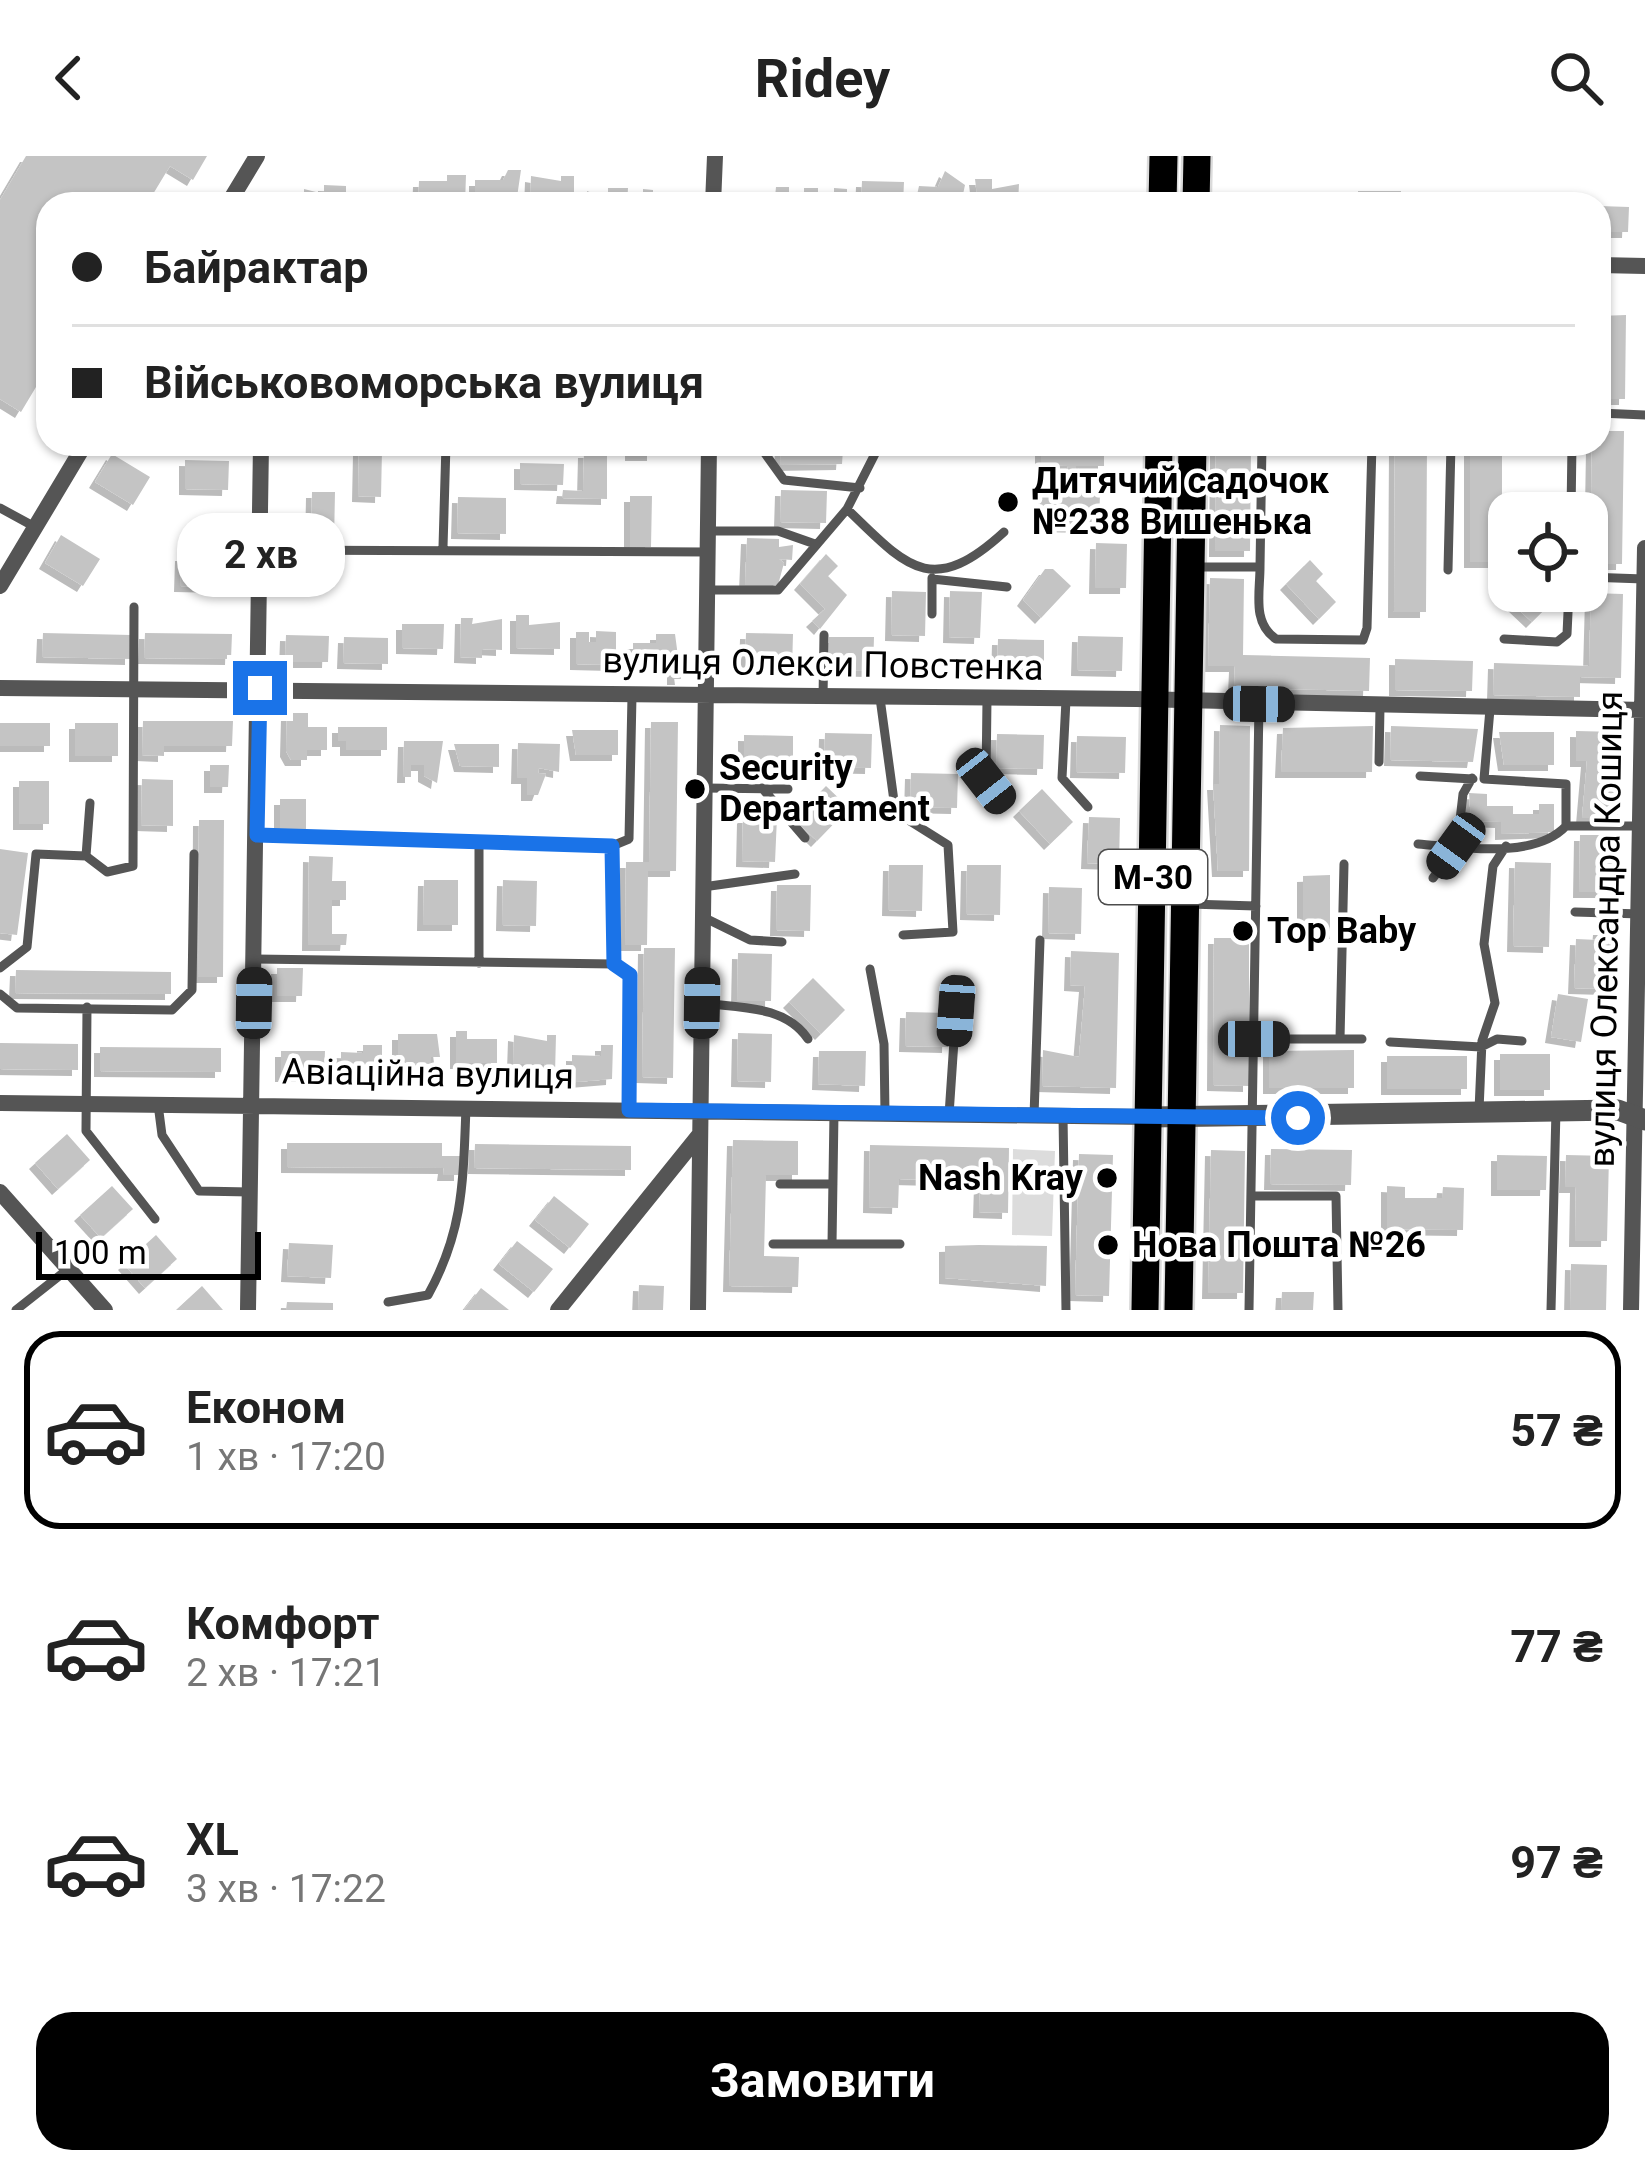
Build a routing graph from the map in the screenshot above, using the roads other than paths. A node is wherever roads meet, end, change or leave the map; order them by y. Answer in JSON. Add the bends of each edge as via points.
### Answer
{"nodes":[{"id":1,"x":256,"y":156,"type":"edge"},
{"id":2,"x":715,"y":156,"type":"edge"},
{"id":3,"x":1162,"y":156,"type":"edge"},
{"id":4,"x":1197,"y":156,"type":"edge"},
{"id":5,"x":235,"y":192,"type":"edge"},
{"id":6,"x":714,"y":192,"type":"edge"},
{"id":7,"x":1162,"y":192,"type":"edge"},
{"id":8,"x":1196,"y":192,"type":"edge"},
{"id":9,"x":1611,"y":265,"type":"edge"},
{"id":10,"x":1645,"y":266,"type":"edge"},
{"id":11,"x":1611,"y":414,"type":"edge"},
{"id":12,"x":1645,"y":415,"type":"edge"},
{"id":13,"x":78,"y":456,"type":"edge"},
{"id":14,"x":261,"y":456,"type":"edge"},
{"id":15,"x":446,"y":456,"type":"edge"},
{"id":16,"x":709,"y":456,"type":"edge"},
{"id":17,"x":767,"y":456,"type":"edge"},
{"id":18,"x":875,"y":456,"type":"edge"},
{"id":19,"x":1159,"y":456,"type":"edge"},
{"id":20,"x":1192,"y":456,"type":"edge"},
{"id":21,"x":1262,"y":456,"type":"edge"},
{"id":22,"x":1372,"y":456,"type":"edge"},
{"id":23,"x":1451,"y":456,"type":"edge"},
{"id":24,"x":1572,"y":456,"type":"edge"},
{"id":25,"x":860,"y":488,"type":"junction"},
{"id":26,"x":1571,"y":492,"type":"edge"},
{"id":27,"x":0,"y":508,"type":"edge"},
{"id":28,"x":847,"y":509,"type":"junction"},
{"id":29,"x":35,"y":527,"type":"junction"},
{"id":30,"x":707,"y":531,"type":"junction"},
{"id":31,"x":1004,"y":532,"type":"dead end"},
{"id":32,"x":815,"y":544,"type":"junction"},
{"id":33,"x":443,"y":547,"type":"junction"},
{"id":34,"x":1645,"y":548,"type":"edge"},
{"id":35,"x":261,"y":550,"type":"junction"},
{"id":36,"x":707,"y":552,"type":"junction"},
{"id":37,"x":1191,"y":567,"type":"junction"},
{"id":38,"x":1260,"y":567,"type":"junction"},
{"id":39,"x":1448,"y":570,"type":"dead end"},
{"id":40,"x":932,"y":576,"type":"junction"},
{"id":41,"x":1608,"y":578,"type":"edge"},
{"id":42,"x":1644,"y":579,"type":"edge"},
{"id":43,"x":0,"y":586,"type":"edge"},
{"id":44,"x":1007,"y":587,"type":"dead end"},
{"id":45,"x":707,"y":590,"type":"junction"},
{"id":46,"x":134,"y":607,"type":"dead end"},
{"id":47,"x":1568,"y":612,"type":"edge"},
{"id":48,"x":932,"y":614,"type":"dead end"},
{"id":49,"x":824,"y":635,"type":"dead end"},
{"id":50,"x":1504,"y":639,"type":"dead end"},
{"id":51,"x":0,"y":688,"type":"edge"},
{"id":52,"x":260,"y":688,"type":"junction"},
{"id":53,"x":136,"y":692,"type":"junction"},
{"id":54,"x":632,"y":695,"type":"junction"},
{"id":55,"x":706,"y":697,"type":"junction"},
{"id":56,"x":823,"y":698,"type":"junction"},
{"id":57,"x":880,"y":698,"type":"junction"},
{"id":58,"x":987,"y":699,"type":"junction"},
{"id":59,"x":1066,"y":700,"type":"junction"},
{"id":60,"x":1154,"y":700,"type":"junction"},
{"id":61,"x":1187,"y":702,"type":"junction"},
{"id":62,"x":1259,"y":704,"type":"junction"},
{"id":63,"x":1380,"y":707,"type":"junction"},
{"id":64,"x":1490,"y":709,"type":"junction"},
{"id":65,"x":1645,"y":710,"type":"edge"},
{"id":66,"x":1644,"y":736,"type":"edge"},
{"id":67,"x":1379,"y":762,"type":"dead end"},
{"id":68,"x":1420,"y":776,"type":"dead end"},
{"id":69,"x":1472,"y":778,"type":"junction"},
{"id":70,"x":1484,"y":779,"type":"junction"},
{"id":71,"x":705,"y":788,"type":"junction"},
{"id":72,"x":762,"y":788,"type":"junction"},
{"id":73,"x":788,"y":789,"type":"dead end"},
{"id":74,"x":90,"y":803,"type":"dead end"},
{"id":75,"x":1004,"y":804,"type":"dead end"},
{"id":76,"x":1088,"y":807,"type":"dead end"},
{"id":77,"x":1566,"y":826,"type":"junction"},
{"id":78,"x":1643,"y":826,"type":"edge"},
{"id":79,"x":257,"y":835,"type":"junction"},
{"id":80,"x":805,"y":838,"type":"dead end"},
{"id":81,"x":479,"y":842,"type":"junction"},
{"id":82,"x":1418,"y":844,"type":"dead end"},
{"id":83,"x":1506,"y":845,"type":"junction"},
{"id":84,"x":612,"y":846,"type":"junction"},
{"id":85,"x":1456,"y":846,"type":"junction"},
{"id":86,"x":194,"y":854,"type":"dead end"},
{"id":87,"x":86,"y":856,"type":"junction"},
{"id":88,"x":1344,"y":864,"type":"dead end"},
{"id":89,"x":796,"y":874,"type":"dead end"},
{"id":90,"x":1433,"y":878,"type":"dead end"},
{"id":91,"x":704,"y":886,"type":"junction"},
{"id":92,"x":1186,"y":904,"type":"junction"},
{"id":93,"x":1256,"y":906,"type":"junction"},
{"id":94,"x":1575,"y":912,"type":"dead end"},
{"id":95,"x":703,"y":917,"type":"junction"},
{"id":96,"x":1643,"y":925,"type":"edge"},
{"id":97,"x":903,"y":935,"type":"dead end"},
{"id":98,"x":1040,"y":940,"type":"dead end"},
{"id":99,"x":782,"y":942,"type":"dead end"},
{"id":100,"x":255,"y":959,"type":"junction"},
{"id":101,"x":479,"y":964,"type":"junction"},
{"id":102,"x":614,"y":964,"type":"junction"},
{"id":103,"x":0,"y":968,"type":"edge"},
{"id":104,"x":870,"y":969,"type":"dead end"},
{"id":105,"x":0,"y":994,"type":"edge"},
{"id":106,"x":702,"y":1003,"type":"junction"},
{"id":107,"x":87,"y":1007,"type":"junction"},
{"id":108,"x":956,"y":1011,"type":"dead end"},
{"id":109,"x":808,"y":1039,"type":"dead end"},
{"id":110,"x":1254,"y":1039,"type":"junction"},
{"id":111,"x":1340,"y":1039,"type":"junction"},
{"id":112,"x":1362,"y":1039,"type":"dead end"},
{"id":113,"x":1522,"y":1041,"type":"dead end"},
{"id":114,"x":1390,"y":1042,"type":"dead end"},
{"id":115,"x":1481,"y":1047,"type":"junction"},
{"id":116,"x":0,"y":1103,"type":"edge"},
{"id":117,"x":85,"y":1104,"type":"junction"},
{"id":118,"x":158,"y":1104,"type":"junction"},
{"id":119,"x":252,"y":1105,"type":"junction"},
{"id":120,"x":466,"y":1108,"type":"junction"},
{"id":121,"x":629,"y":1110,"type":"junction"},
{"id":122,"x":1479,"y":1110,"type":"junction"},
{"id":123,"x":1556,"y":1110,"type":"junction"},
{"id":124,"x":700,"y":1112,"type":"junction"},
{"id":125,"x":834,"y":1113,"type":"junction"},
{"id":126,"x":885,"y":1114,"type":"junction"},
{"id":127,"x":949,"y":1114,"type":"junction"},
{"id":128,"x":1034,"y":1115,"type":"junction"},
{"id":129,"x":1063,"y":1116,"type":"junction"},
{"id":130,"x":1150,"y":1117,"type":"junction"},
{"id":131,"x":1182,"y":1118,"type":"junction"},
{"id":132,"x":1253,"y":1119,"type":"junction"},
{"id":133,"x":1640,"y":1120,"type":"edge"},
{"id":134,"x":700,"y":1134,"type":"junction"},
{"id":135,"x":780,"y":1184,"type":"dead end"},
{"id":136,"x":833,"y":1184,"type":"junction"},
{"id":137,"x":250,"y":1192,"type":"junction"},
{"id":138,"x":1,"y":1194,"type":"edge"},
{"id":139,"x":1252,"y":1196,"type":"junction"},
{"id":140,"x":155,"y":1219,"type":"dead end"},
{"id":141,"x":773,"y":1244,"type":"dead end"},
{"id":142,"x":832,"y":1244,"type":"junction"},
{"id":143,"x":900,"y":1244,"type":"dead end"},
{"id":144,"x":68,"y":1269,"type":"junction"},
{"id":145,"x":388,"y":1302,"type":"dead end"},
{"id":146,"x":16,"y":1310,"type":"edge"},
{"id":147,"x":105,"y":1310,"type":"edge"},
{"id":148,"x":248,"y":1310,"type":"edge"},
{"id":149,"x":558,"y":1310,"type":"edge"},
{"id":150,"x":698,"y":1310,"type":"edge"},
{"id":151,"x":1066,"y":1310,"type":"edge"},
{"id":152,"x":1145,"y":1310,"type":"edge"},
{"id":153,"x":1179,"y":1310,"type":"edge"},
{"id":154,"x":1249,"y":1310,"type":"edge"},
{"id":155,"x":1338,"y":1310,"type":"edge"},
{"id":156,"x":1551,"y":1310,"type":"edge"},
{"id":157,"x":1631,"y":1310,"type":"edge"}],
"edges":[{"from":1,"to":5,"type":"street"},
{"from":2,"to":6,"type":"street"},
{"from":3,"to":7,"type":"highway"},
{"from":4,"to":8,"type":"highway"},
{"from":9,"to":10,"type":"street"},
{"from":11,"to":12,"type":"lane"},
{"from":13,"to":29,"type":"street"},
{"from":14,"to":35,"type":"street"},
{"from":15,"to":33,"type":"lane"},
{"from":16,"to":30,"type":"street"},
{"from":17,"to":25,"type":"lane","via":[[784,480]]},
{"from":18,"to":25,"type":"lane"},
{"from":19,"to":60,"type":"highway","number":"М-30"},
{"from":20,"to":37,"type":"highway","number":"М-30"},
{"from":21,"to":38,"type":"lane"},
{"from":22,"to":38,"type":"lane","via":[[1363,640],[1266,633]]},
{"from":23,"to":39,"type":"lane"},
{"from":24,"to":26,"type":"lane"},
{"from":25,"to":28,"type":"lane"},
{"from":27,"to":29,"type":"lane"},
{"from":28,"to":32,"type":"lane"},
{"from":28,"to":40,"type":"lane","via":[[902,563]]},
{"from":29,"to":43,"type":"street"},
{"from":30,"to":32,"type":"lane","via":[[778,531]]},
{"from":30,"to":36,"type":"street"},
{"from":31,"to":40,"type":"lane"},
{"from":32,"to":45,"type":"lane","via":[[778,590]]},
{"from":33,"to":35,"type":"lane"},
{"from":33,"to":36,"type":"lane"},
{"from":34,"to":42,"type":"street","name":"вулиця Олександра Кошиця"},
{"from":35,"to":52,"type":"street"},
{"from":36,"to":45,"type":"street"},
{"from":37,"to":38,"type":"lane"},
{"from":37,"to":61,"type":"highway","number":"М-30"},
{"from":40,"to":44,"type":"lane"},
{"from":40,"to":48,"type":"lane"},
{"from":41,"to":42,"type":"lane"},
{"from":42,"to":65,"type":"street","name":"вулиця Олександра Кошиця"},
{"from":45,"to":55,"type":"street"},
{"from":46,"to":53,"type":"lane"},
{"from":47,"to":50,"type":"lane","via":[[1567,634],[1557,642]]},
{"from":49,"to":56,"type":"lane"},
{"from":51,"to":53,"type":"street","name":"вулиця Олекси Повстенка"},
{"from":52,"to":53,"type":"street","name":"вулиця Олекси Повстенка"},
{"from":52,"to":54,"type":"street","name":"вулиця Олекси Повстенка"},
{"from":52,"to":79,"type":"street"},
{"from":53,"to":87,"type":"lane","via":[[133,866],[106,872]]},
{"from":54,"to":55,"type":"street","name":"вулиця Олекси Повстенка"},
{"from":54,"to":84,"type":"lane","via":[[629,839]]},
{"from":55,"to":56,"type":"street","name":"вулиця Олекси Повстенка"},
{"from":55,"to":71,"type":"street"},
{"from":56,"to":57,"type":"street","name":"вулиця Олекси Повстенка"},
{"from":57,"to":58,"type":"street","name":"вулиця Олекси Повстенка"},
{"from":57,"to":97,"type":"lane","via":[[894,801],[905,818],[948,845],[952,861],[953,932]]},
{"from":58,"to":59,"type":"street","name":"вулиця Олекси Повстенка"},
{"from":58,"to":75,"type":"lane","via":[[986,781]]},
{"from":59,"to":60,"type":"street","name":"вулиця Олекси Повстенка"},
{"from":59,"to":76,"type":"lane","via":[[1062,778]]},
{"from":60,"to":61,"type":"street","name":"вулиця Олекси Повстенка"},
{"from":60,"to":130,"type":"highway","number":"М-30"},
{"from":61,"to":62,"type":"street","name":"вулиця Олекси Повстенка"},
{"from":61,"to":92,"type":"highway","number":"М-30"},
{"from":62,"to":63,"type":"street","name":"вулиця Олекси Повстенка"},
{"from":62,"to":93,"type":"lane"},
{"from":63,"to":64,"type":"street","name":"вулиця Олекси Повстенка"},
{"from":63,"to":67,"type":"lane"},
{"from":64,"to":65,"type":"street","name":"вулиця Олекси Повстенка"},
{"from":64,"to":70,"type":"lane"},
{"from":65,"to":66,"type":"street","name":"вулиця Олександра Кошиця"},
{"from":66,"to":78,"type":"street","name":"вулиця Олександра Кошиця"},
{"from":68,"to":69,"type":"lane"},
{"from":69,"to":70,"type":"lane"},
{"from":69,"to":85,"type":"lane"},
{"from":70,"to":77,"type":"lane","via":[[1566,784]]},
{"from":71,"to":72,"type":"lane"},
{"from":71,"to":91,"type":"street"},
{"from":72,"to":73,"type":"lane"},
{"from":72,"to":80,"type":"lane"},
{"from":74,"to":87,"type":"lane"},
{"from":77,"to":78,"type":"lane"},
{"from":77,"to":83,"type":"lane","via":[[1542,841]]},
{"from":78,"to":96,"type":"street","name":"вулиця Олександра Кошиця"},
{"from":79,"to":81,"type":"lane"},
{"from":79,"to":100,"type":"street"},
{"from":81,"to":84,"type":"lane"},
{"from":81,"to":101,"type":"lane"},
{"from":82,"to":85,"type":"lane"},
{"from":83,"to":85,"type":"lane"},
{"from":83,"to":115,"type":"lane","via":[[1493,866],[1484,944],[1496,1003]]},
{"from":84,"to":102,"type":"lane"},
{"from":85,"to":90,"type":"lane"},
{"from":86,"to":107,"type":"lane","via":[[192,990],[172,1010]]},
{"from":87,"to":103,"type":"lane","via":[[36,854],[26,947]]},
{"from":88,"to":111,"type":"lane"},
{"from":89,"to":91,"type":"lane"},
{"from":91,"to":95,"type":"street"},
{"from":92,"to":93,"type":"lane"},
{"from":92,"to":131,"type":"highway","number":"М-30"},
{"from":93,"to":110,"type":"lane"},
{"from":94,"to":96,"type":"lane"},
{"from":95,"to":99,"type":"lane","via":[[751,940]]},
{"from":95,"to":106,"type":"street"},
{"from":96,"to":133,"type":"street","name":"вулиця Олександра Кошиця"},
{"from":98,"to":128,"type":"lane"},
{"from":100,"to":101,"type":"lane"},
{"from":100,"to":119,"type":"street"},
{"from":101,"to":102,"type":"lane"},
{"from":102,"to":121,"type":"lane","via":[[630,975]]},
{"from":104,"to":126,"type":"lane","via":[[884,1044]]},
{"from":105,"to":107,"type":"lane","via":[[16,1008]]},
{"from":106,"to":109,"type":"lane","via":[[775,1012]]},
{"from":106,"to":124,"type":"street"},
{"from":107,"to":117,"type":"lane"},
{"from":108,"to":127,"type":"lane"},
{"from":110,"to":111,"type":"lane"},
{"from":110,"to":132,"type":"lane"},
{"from":111,"to":112,"type":"lane"},
{"from":113,"to":115,"type":"lane"},
{"from":114,"to":115,"type":"lane"},
{"from":115,"to":122,"type":"lane"},
{"from":116,"to":117,"type":"street","name":"Авіаційна вулиця"},
{"from":117,"to":118,"type":"street","name":"Авіаційна вулиця"},
{"from":117,"to":140,"type":"lane","via":[[86,1131]]},
{"from":118,"to":119,"type":"street","name":"Авіаційна вулиця"},
{"from":118,"to":137,"type":"lane","via":[[162,1136],[199,1191]]},
{"from":119,"to":120,"type":"street","name":"Авіаційна вулиця"},
{"from":119,"to":137,"type":"street"},
{"from":120,"to":121,"type":"street","name":"Авіаційна вулиця"},
{"from":120,"to":145,"type":"lane","via":[[462,1213],[448,1258],[428,1295]]},
{"from":121,"to":124,"type":"street","name":"Авіаційна вулиця"},
{"from":122,"to":123,"type":"street","name":"Авіаційна вулиця"},
{"from":122,"to":132,"type":"street","name":"Авіаційна вулиця"},
{"from":123,"to":133,"type":"street","name":"Авіаційна вулиця","via":[[1618,1110]]},
{"from":123,"to":156,"type":"lane"},
{"from":124,"to":125,"type":"street","name":"Авіаційна вулиця"},
{"from":124,"to":134,"type":"street"},
{"from":125,"to":126,"type":"street","name":"Авіаційна вулиця"},
{"from":125,"to":136,"type":"lane"},
{"from":126,"to":127,"type":"street","name":"Авіаційна вулиця"},
{"from":127,"to":128,"type":"street","name":"Авіаційна вулиця"},
{"from":128,"to":129,"type":"street","name":"Авіаційна вулиця"},
{"from":129,"to":130,"type":"street","name":"Авіаційна вулиця"},
{"from":129,"to":151,"type":"lane"},
{"from":130,"to":131,"type":"street","name":"Авіаційна вулиця"},
{"from":130,"to":152,"type":"highway","number":"М-30"},
{"from":131,"to":132,"type":"street","name":"Авіаційна вулиця"},
{"from":131,"to":153,"type":"highway","number":"М-30"},
{"from":132,"to":139,"type":"lane"},
{"from":133,"to":157,"type":"street","name":"вулиця Олександра Кошиця"},
{"from":134,"to":149,"type":"street"},
{"from":134,"to":150,"type":"street"},
{"from":135,"to":136,"type":"lane"},
{"from":136,"to":142,"type":"lane"},
{"from":137,"to":148,"type":"street"},
{"from":138,"to":144,"type":"street"},
{"from":139,"to":154,"type":"lane"},
{"from":139,"to":155,"type":"lane","via":[[1336,1196]]},
{"from":141,"to":142,"type":"lane"},
{"from":142,"to":143,"type":"lane"},
{"from":144,"to":146,"type":"lane"},
{"from":144,"to":147,"type":"street"}]}
